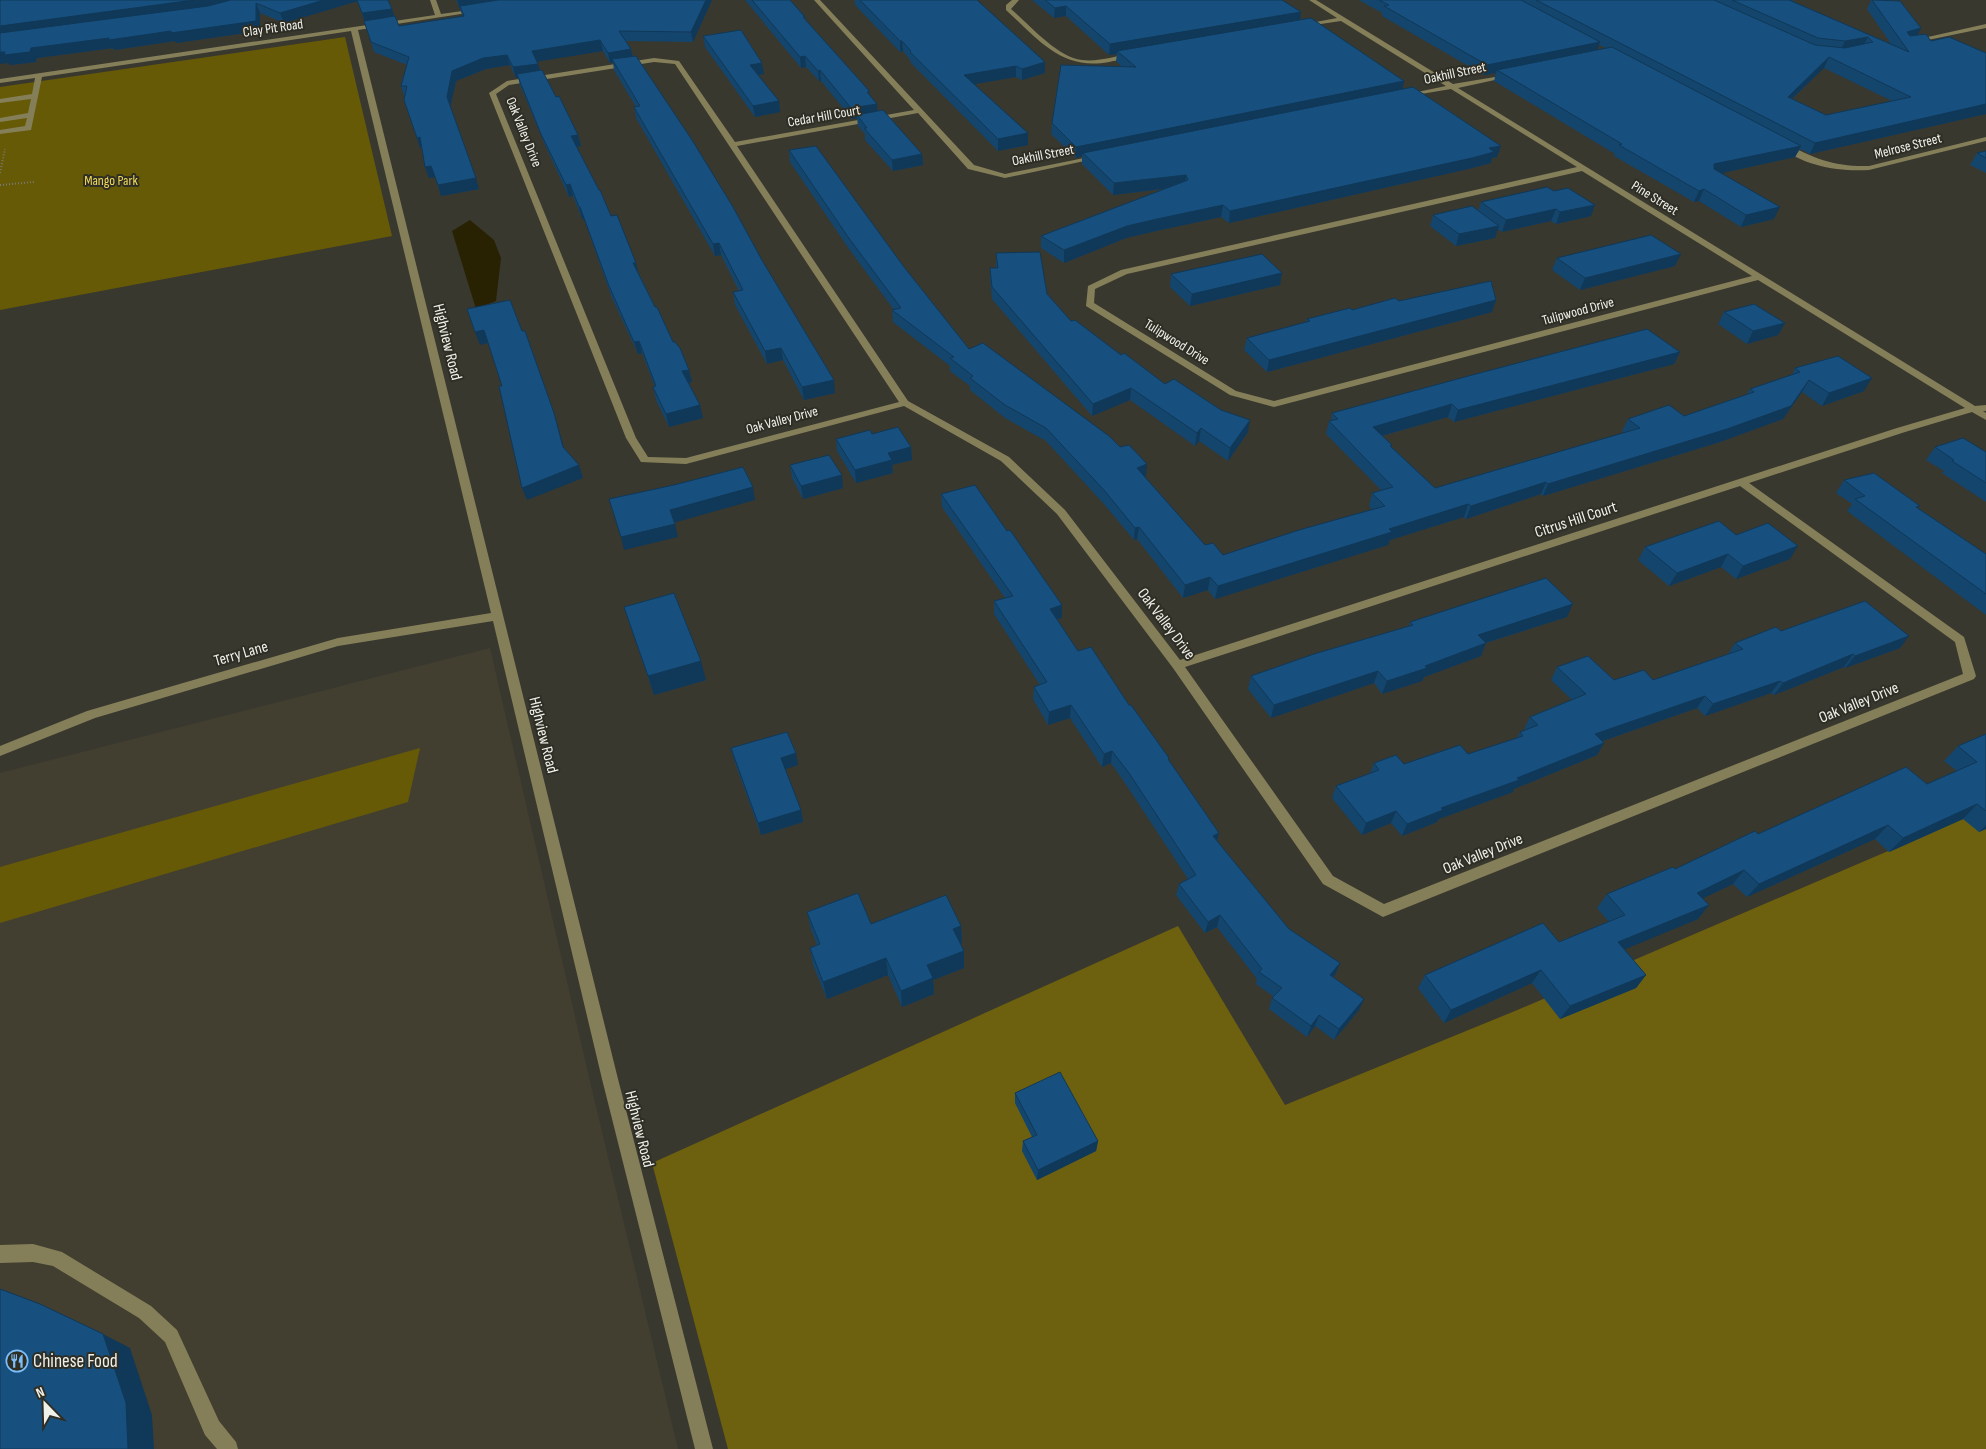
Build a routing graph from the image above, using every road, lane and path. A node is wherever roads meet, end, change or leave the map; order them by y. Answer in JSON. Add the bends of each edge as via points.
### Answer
{"nodes":[{"id":1,"x":433,"y":0,"type":"edge"},
{"id":2,"x":816,"y":0,"type":"edge"},
{"id":3,"x":1016,"y":0,"type":"edge"},
{"id":4,"x":1312,"y":0,"type":"edge"},
{"id":5,"x":485,"y":10,"type":"edge"},
{"id":6,"x":438,"y":16,"type":"junction"},
{"id":7,"x":1341,"y":19,"type":"junction"},
{"id":8,"x":1298,"y":26,"type":"edge"},
{"id":9,"x":1986,"y":26,"type":"edge"},
{"id":10,"x":354,"y":29,"type":"junction"},
{"id":11,"x":1906,"y":42,"type":"edge"},
{"id":12,"x":1144,"y":53,"type":"edge"},
{"id":13,"x":1521,"y":72,"type":"edge"},
{"id":14,"x":39,"y":75,"type":"junction"},
{"id":15,"x":0,"y":81,"type":"edge"},
{"id":16,"x":1453,"y":86,"type":"junction"},
{"id":17,"x":34,"y":96,"type":"junction"},
{"id":18,"x":1395,"y":98,"type":"edge"},
{"id":19,"x":0,"y":101,"type":"edge"},
{"id":20,"x":918,"y":111,"type":"junction"},
{"id":21,"x":31,"y":115,"type":"junction"},
{"id":22,"x":0,"y":120,"type":"edge"},
{"id":23,"x":0,"y":132,"type":"edge"},
{"id":24,"x":1986,"y":139,"type":"edge"},
{"id":25,"x":1776,"y":141,"type":"edge"},
{"id":26,"x":6,"y":145,"type":"dead end"},
{"id":27,"x":734,"y":145,"type":"junction"},
{"id":28,"x":1112,"y":154,"type":"edge"},
{"id":29,"x":1584,"y":168,"type":"junction"},
{"id":30,"x":0,"y":173,"type":"edge"},
{"id":31,"x":34,"y":182,"type":"dead end"},
{"id":32,"x":0,"y":185,"type":"edge"},
{"id":33,"x":1760,"y":278,"type":"junction"},
{"id":34,"x":905,"y":403,"type":"junction"},
{"id":35,"x":1986,"y":408,"type":"edge"},
{"id":36,"x":1973,"y":409,"type":"junction"},
{"id":37,"x":1986,"y":418,"type":"edge"},
{"id":38,"x":1743,"y":483,"type":"junction"},
{"id":39,"x":498,"y":616,"type":"junction"},
{"id":40,"x":1177,"y":665,"type":"junction"},
{"id":41,"x":0,"y":751,"type":"edge"},
{"id":42,"x":0,"y":1254,"type":"edge"},
{"id":43,"x":228,"y":1449,"type":"edge"},
{"id":44,"x":704,"y":1449,"type":"edge"}],
"edges":[{"from":1,"to":6,"type":"street"},
{"from":2,"to":20,"type":"street","name":"Oakhill Street"},
{"from":3,"to":12,"type":"street","via":[[1008,9],[1062,56],[1078,61],[1096,61]]},
{"from":4,"to":7,"type":"street","name":"Pine Street"},
{"from":5,"to":6,"type":"street","name":"Clay Pit Road"},
{"from":6,"to":10,"type":"street","name":"Clay Pit Road"},
{"from":7,"to":8,"type":"street"},
{"from":7,"to":16,"type":"street","name":"Pine Street"},
{"from":9,"to":11,"type":"street"},
{"from":10,"to":14,"type":"street","name":"Clay Pit Road"},
{"from":10,"to":39,"type":"street","name":"Highview Road"},
{"from":13,"to":16,"type":"street","name":"Oakhill Street"},
{"from":14,"to":15,"type":"street","name":"Clay Pit Road"},
{"from":14,"to":17,"type":"street"},
{"from":16,"to":18,"type":"street","name":"Oakhill Street"},
{"from":16,"to":29,"type":"street","name":"Pine Street"},
{"from":17,"to":19,"type":"street"},
{"from":17,"to":21,"type":"street"},
{"from":20,"to":27,"type":"street","name":"Cedar Hill Court"},
{"from":20,"to":28,"type":"street","name":"Oakhill Street","via":[[972,167],[1005,176]]},
{"from":21,"to":22,"type":"street"},
{"from":21,"to":23,"type":"street","via":[[28,128]]},
{"from":24,"to":25,"type":"street","name":"Melrose Street","via":[[1869,168],[1836,168],[1819,164]]},
{"from":26,"to":30,"type":"path"},
{"from":27,"to":34,"type":"street","name":"Oak Valley Drive"},
{"from":27,"to":34,"type":"street","name":"Oak Valley Drive","via":[[677,62],[654,60],[508,83],[492,93],[631,438],[640,453],[646,460],[686,461]]},
{"from":29,"to":33,"type":"street","name":"Pine Street"},
{"from":29,"to":33,"type":"street","name":"Tulipwood Drive","via":[[1124,272],[1091,288],[1089,304],[1233,393],[1274,404]]},
{"from":31,"to":32,"type":"path"},
{"from":33,"to":36,"type":"street","name":"Pine Street"},
{"from":34,"to":40,"type":"street","name":"Oak Valley Drive","via":[[1005,459],[1033,485],[1061,512]]},
{"from":35,"to":36,"type":"street","name":"Citrus Hill Court"},
{"from":36,"to":37,"type":"street","name":"Pine Street"},
{"from":36,"to":38,"type":"street","name":"Citrus Hill Court"},
{"from":38,"to":40,"type":"street","name":"Citrus Hill Court"},
{"from":38,"to":40,"type":"street","name":"Oak Valley Drive","via":[[1960,640],[1970,676],[1383,912],[1328,880]]},
{"from":39,"to":41,"type":"street","name":"Terry Lane","via":[[338,642],[91,714]]},
{"from":39,"to":44,"type":"street","name":"Highview Road"},
{"from":42,"to":43,"type":"street","via":[[34,1253],[56,1258],[145,1312],[171,1336],[212,1428]]}]}
